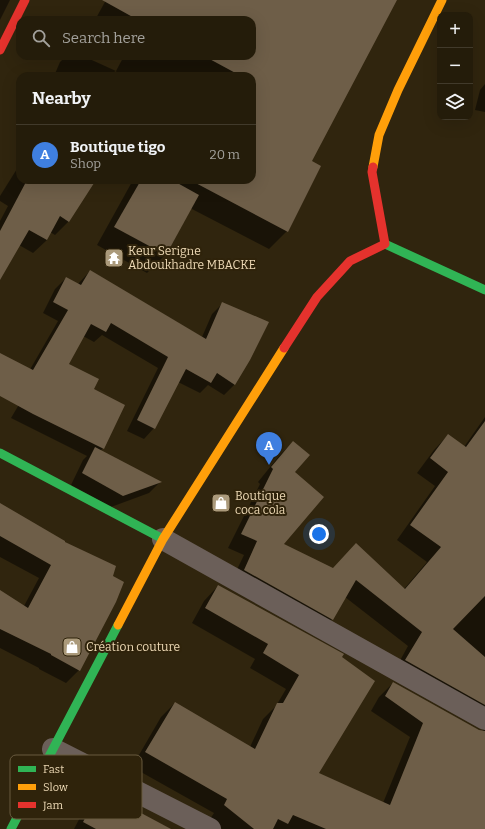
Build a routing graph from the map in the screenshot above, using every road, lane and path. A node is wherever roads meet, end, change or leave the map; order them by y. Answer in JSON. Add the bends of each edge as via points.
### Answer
{"nodes":[{"id":1,"x":25,"y":0,"type":"edge"},
{"id":2,"x":442,"y":0,"type":"edge"},
{"id":3,"x":17,"y":16,"type":"edge"},
{"id":4,"x":16,"y":18,"type":"edge"},
{"id":5,"x":0,"y":50,"type":"edge"},
{"id":6,"x":385,"y":244,"type":"junction"},
{"id":7,"x":485,"y":290,"type":"edge"},
{"id":8,"x":0,"y":453,"type":"edge"},
{"id":9,"x":163,"y":539,"type":"junction"},
{"id":10,"x":485,"y":719,"type":"edge"},
{"id":11,"x":53,"y":749,"type":"junction"},
{"id":12,"x":50,"y":755,"type":"edge"},
{"id":13,"x":65,"y":755,"type":"edge"},
{"id":14,"x":142,"y":794,"type":"edge"},
{"id":15,"x":16,"y":819,"type":"edge"},
{"id":16,"x":11,"y":829,"type":"edge"},
{"id":17,"x":210,"y":829,"type":"edge"}],
"edges":[{"from":1,"to":3,"type":"street"},
{"from":2,"to":6,"type":"street","via":[[379,135],[372,172]]},
{"from":4,"to":5,"type":"street"},
{"from":6,"to":7,"type":"street"},
{"from":6,"to":9,"type":"street","via":[[350,261],[317,297]]},
{"from":8,"to":9,"type":"street"},
{"from":9,"to":10,"type":"street"},
{"from":9,"to":11,"type":"street"},
{"from":11,"to":12,"type":"street"},
{"from":11,"to":13,"type":"street"},
{"from":14,"to":17,"type":"street"},
{"from":15,"to":16,"type":"street"}]}
